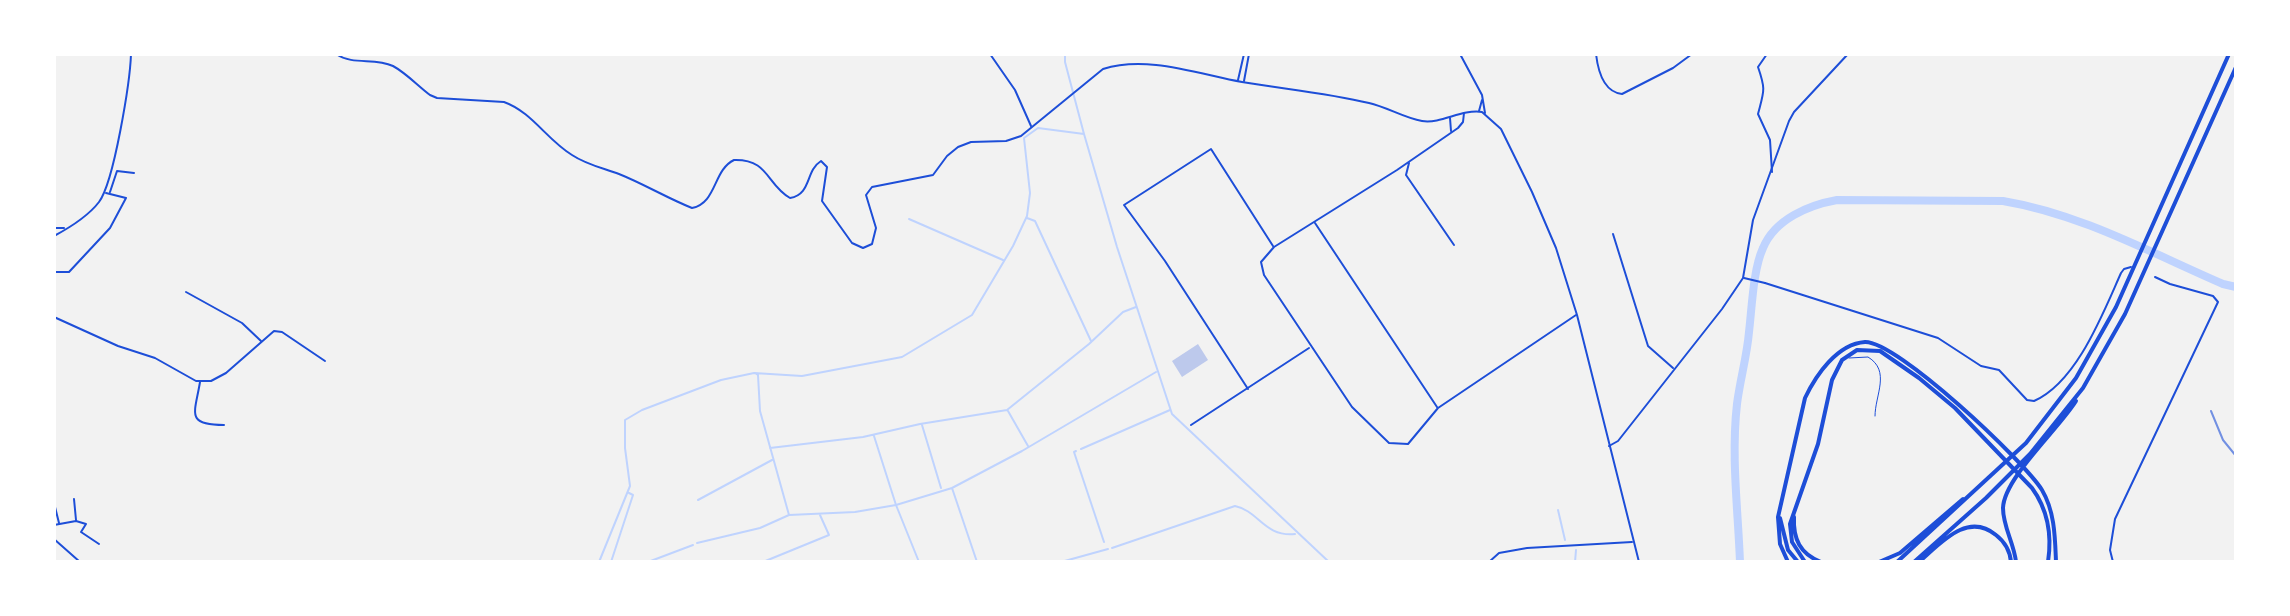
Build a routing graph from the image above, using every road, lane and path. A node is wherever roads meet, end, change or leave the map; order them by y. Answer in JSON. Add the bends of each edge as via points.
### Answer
{"nodes":[{"id":1,"x":131,"y":54,"type":"edge"},
{"id":2,"x":336,"y":54,"type":"edge"},
{"id":3,"x":990,"y":54,"type":"edge"},
{"id":4,"x":1244,"y":54,"type":"edge"},
{"id":5,"x":1249,"y":54,"type":"edge"},
{"id":6,"x":1460,"y":54,"type":"edge"},
{"id":7,"x":1596,"y":54,"type":"edge"},
{"id":8,"x":1692,"y":54,"type":"edge"},
{"id":9,"x":1767,"y":54,"type":"edge"},
{"id":10,"x":1848,"y":54,"type":"edge"},
{"id":11,"x":2229,"y":54,"type":"edge"},
{"id":12,"x":2236,"y":67,"type":"edge"},
{"id":13,"x":1239,"y":72,"type":"junction"},
{"id":14,"x":1245,"y":72,"type":"junction"},
{"id":15,"x":1238,"y":81,"type":"junction"},
{"id":16,"x":1244,"y":82,"type":"junction"},
{"id":17,"x":1482,"y":95,"type":"junction"},
{"id":18,"x":1479,"y":111,"type":"junction"},
{"id":19,"x":1464,"y":113,"type":"junction"},
{"id":20,"x":1485,"y":113,"type":"junction"},
{"id":21,"x":1457,"y":114,"type":"junction"},
{"id":22,"x":1450,"y":117,"type":"junction"},
{"id":23,"x":1462,"y":124,"type":"junction"},
{"id":24,"x":1032,"y":127,"type":"junction"},
{"id":25,"x":1450,"y":133,"type":"junction"},
{"id":26,"x":1410,"y":162,"type":"junction"},
{"id":27,"x":1772,"y":172,"type":"junction"},
{"id":28,"x":134,"y":173,"type":"dead end"},
{"id":29,"x":104,"y":193,"type":"junction"},
{"id":30,"x":110,"y":193,"type":"junction"},
{"id":31,"x":1315,"y":223,"type":"junction"},
{"id":32,"x":54,"y":228,"type":"edge"},
{"id":33,"x":65,"y":229,"type":"junction"},
{"id":34,"x":1613,"y":234,"type":"dead end"},
{"id":35,"x":54,"y":236,"type":"edge"},
{"id":36,"x":1454,"y":245,"type":"dead end"},
{"id":37,"x":1274,"y":247,"type":"junction"},
{"id":38,"x":2131,"y":267,"type":"dead end"},
{"id":39,"x":54,"y":272,"type":"edge"},
{"id":40,"x":2155,"y":277,"type":"dead end"},
{"id":41,"x":1743,"y":278,"type":"junction"},
{"id":42,"x":186,"y":292,"type":"dead end"},
{"id":43,"x":1577,"y":315,"type":"junction"},
{"id":44,"x":54,"y":317,"type":"edge"},
{"id":45,"x":262,"y":342,"type":"junction"},
{"id":46,"x":1310,"y":347,"type":"junction"},
{"id":47,"x":1842,"y":360,"type":"junction"},
{"id":48,"x":325,"y":361,"type":"dead end"},
{"id":49,"x":1674,"y":369,"type":"junction"},
{"id":50,"x":200,"y":381,"type":"junction"},
{"id":51,"x":2083,"y":388,"type":"junction"},
{"id":52,"x":1248,"y":389,"type":"junction"},
{"id":53,"x":1438,"y":408,"type":"junction"},
{"id":54,"x":1875,"y":416,"type":"dead end"},
{"id":55,"x":224,"y":425,"type":"dead end"},
{"id":56,"x":1191,"y":425,"type":"dead end"},
{"id":57,"x":1609,"y":446,"type":"junction"},
{"id":58,"x":1990,"y":478,"type":"junction"},
{"id":59,"x":74,"y":499,"type":"dead end"},
{"id":60,"x":1798,"y":499,"type":"junction"},
{"id":61,"x":54,"y":503,"type":"edge"},
{"id":62,"x":1780,"y":507,"type":"junction"},
{"id":63,"x":76,"y":521,"type":"junction"},
{"id":64,"x":59,"y":524,"type":"junction"},
{"id":65,"x":54,"y":525,"type":"edge"},
{"id":66,"x":54,"y":539,"type":"edge"},
{"id":67,"x":1634,"y":542,"type":"junction"},
{"id":68,"x":99,"y":544,"type":"dead end"},
{"id":69,"x":80,"y":562,"type":"edge"},
{"id":70,"x":1489,"y":562,"type":"edge"},
{"id":71,"x":1639,"y":562,"type":"edge"},
{"id":72,"x":1788,"y":562,"type":"edge"},
{"id":73,"x":1798,"y":562,"type":"edge"},
{"id":74,"x":1805,"y":562,"type":"edge"},
{"id":75,"x":1821,"y":562,"type":"edge"},
{"id":76,"x":1879,"y":562,"type":"edge"},
{"id":77,"x":1897,"y":562,"type":"edge"},
{"id":78,"x":1916,"y":562,"type":"edge"},
{"id":79,"x":2014,"y":562,"type":"edge"},
{"id":80,"x":2052,"y":562,"type":"edge"},
{"id":81,"x":2113,"y":562,"type":"edge"}],
"edges":[{"from":1,"to":29,"type":"street"},
{"from":2,"to":24,"type":"street","via":[[355,63],[395,67],[437,98],[504,102],[581,161],[692,208],[706,202],[723,169],[734,160],[760,166],[790,198],[807,188],[821,161],[827,167],[822,201],[852,243],[863,248],[876,234],[866,195],[872,187],[933,175],[958,147],[1015,139]]},
{"from":3,"to":24,"type":"street"},
{"from":4,"to":13,"type":"street"},
{"from":5,"to":14,"type":"street"},
{"from":6,"to":17,"type":"street"},
{"from":7,"to":8,"type":"street","via":[[1607,87],[1622,94]]},
{"from":9,"to":27,"type":"street","via":[[1758,67],[1765,82],[1758,114],[1770,140]]},
{"from":10,"to":27,"type":"street","via":[[1794,112]]},
{"from":11,"to":58,"type":"highway","via":[[2103,334],[2040,427]]},
{"from":12,"to":51,"type":"highway","via":[[2119,326]]},
{"from":13,"to":14,"type":"street"},
{"from":13,"to":15,"type":"street"},
{"from":14,"to":16,"type":"street"},
{"from":15,"to":16,"type":"street"},
{"from":15,"to":24,"type":"street","via":[[1132,63],[1103,69]]},
{"from":16,"to":22,"type":"street","via":[[1373,104],[1418,120]]},
{"from":17,"to":18,"type":"street"},
{"from":17,"to":20,"type":"street"},
{"from":18,"to":19,"type":"street"},
{"from":18,"to":20,"type":"street"},
{"from":19,"to":21,"type":"street"},
{"from":19,"to":23,"type":"street"},
{"from":20,"to":43,"type":"street","via":[[1501,129],[1532,192]]},
{"from":21,"to":22,"type":"street"},
{"from":21,"to":23,"type":"street"},
{"from":22,"to":25,"type":"street"},
{"from":23,"to":25,"type":"street"},
{"from":25,"to":26,"type":"street"},
{"from":26,"to":31,"type":"street"},
{"from":26,"to":36,"type":"street","via":[[1406,175]]},
{"from":27,"to":41,"type":"street","via":[[1753,220]]},
{"from":28,"to":30,"type":"street","via":[[117,171]]},
{"from":29,"to":30,"type":"street"},
{"from":29,"to":33,"type":"street","via":[[93,209]]},
{"from":30,"to":39,"type":"street","via":[[125,200],[110,228],[69,272]]},
{"from":31,"to":37,"type":"street"},
{"from":31,"to":53,"type":"street"},
{"from":32,"to":33,"type":"street"},
{"from":33,"to":35,"type":"street"},
{"from":34,"to":49,"type":"street","via":[[1648,346]]},
{"from":37,"to":46,"type":"street","via":[[1261,262],[1264,275]]},
{"from":37,"to":52,"type":"street","via":[[1211,149],[1124,205]]},
{"from":38,"to":41,"type":"street","via":[[2121,273],[2079,359],[2034,401],[1999,370],[1981,366],[1938,338]]},
{"from":40,"to":81,"type":"street","via":[[2217,298],[2115,519]]},
{"from":41,"to":49,"type":"street"},
{"from":42,"to":45,"type":"street","via":[[242,323]]},
{"from":43,"to":53,"type":"street"},
{"from":43,"to":57,"type":"street"},
{"from":44,"to":50,"type":"street"},
{"from":45,"to":48,"type":"street","via":[[278,331]]},
{"from":45,"to":50,"type":"street","via":[[226,373]]},
{"from":46,"to":52,"type":"street"},
{"from":46,"to":53,"type":"street","via":[[1363,420],[1389,443],[1408,444]]},
{"from":47,"to":54,"type":"lane","via":[[1868,357],[1877,364],[1881,377]]},
{"from":47,"to":60,"type":"highway"},
{"from":47,"to":80,"type":"highway","via":[[1852,352],[1874,349],[1945,399],[2032,488],[2048,526]]},
{"from":49,"to":57,"type":"street"},
{"from":50,"to":55,"type":"street","via":[[197,420]]},
{"from":51,"to":78,"type":"highway","via":[[2030,454]]},
{"from":51,"to":79,"type":"highway","via":[[2006,492],[2004,520]]},
{"from":52,"to":56,"type":"street"},
{"from":57,"to":67,"type":"street"},
{"from":58,"to":76,"type":"highway","via":[[1900,553]]},
{"from":58,"to":77,"type":"highway"},
{"from":59,"to":63,"type":"street"},
{"from":60,"to":74,"type":"highway","via":[[1789,529]]},
{"from":60,"to":75,"type":"highway","via":[[1796,538],[1802,550]]},
{"from":61,"to":64,"type":"street"},
{"from":62,"to":72,"type":"highway","via":[[1779,537]]},
{"from":62,"to":73,"type":"highway","via":[[1783,535]]},
{"from":62,"to":80,"type":"highway","via":[[1805,398],[1842,350],[1854,343],[1880,344],[1937,387],[2037,483],[2051,513]]},
{"from":63,"to":64,"type":"street"},
{"from":63,"to":68,"type":"street","via":[[86,524],[81,532]]},
{"from":64,"to":65,"type":"street"},
{"from":66,"to":69,"type":"street"},
{"from":67,"to":70,"type":"street","via":[[1527,548],[1499,553]]},
{"from":67,"to":71,"type":"street"},
{"from":78,"to":79,"type":"highway","via":[[1972,526],[1998,537]]}]}
